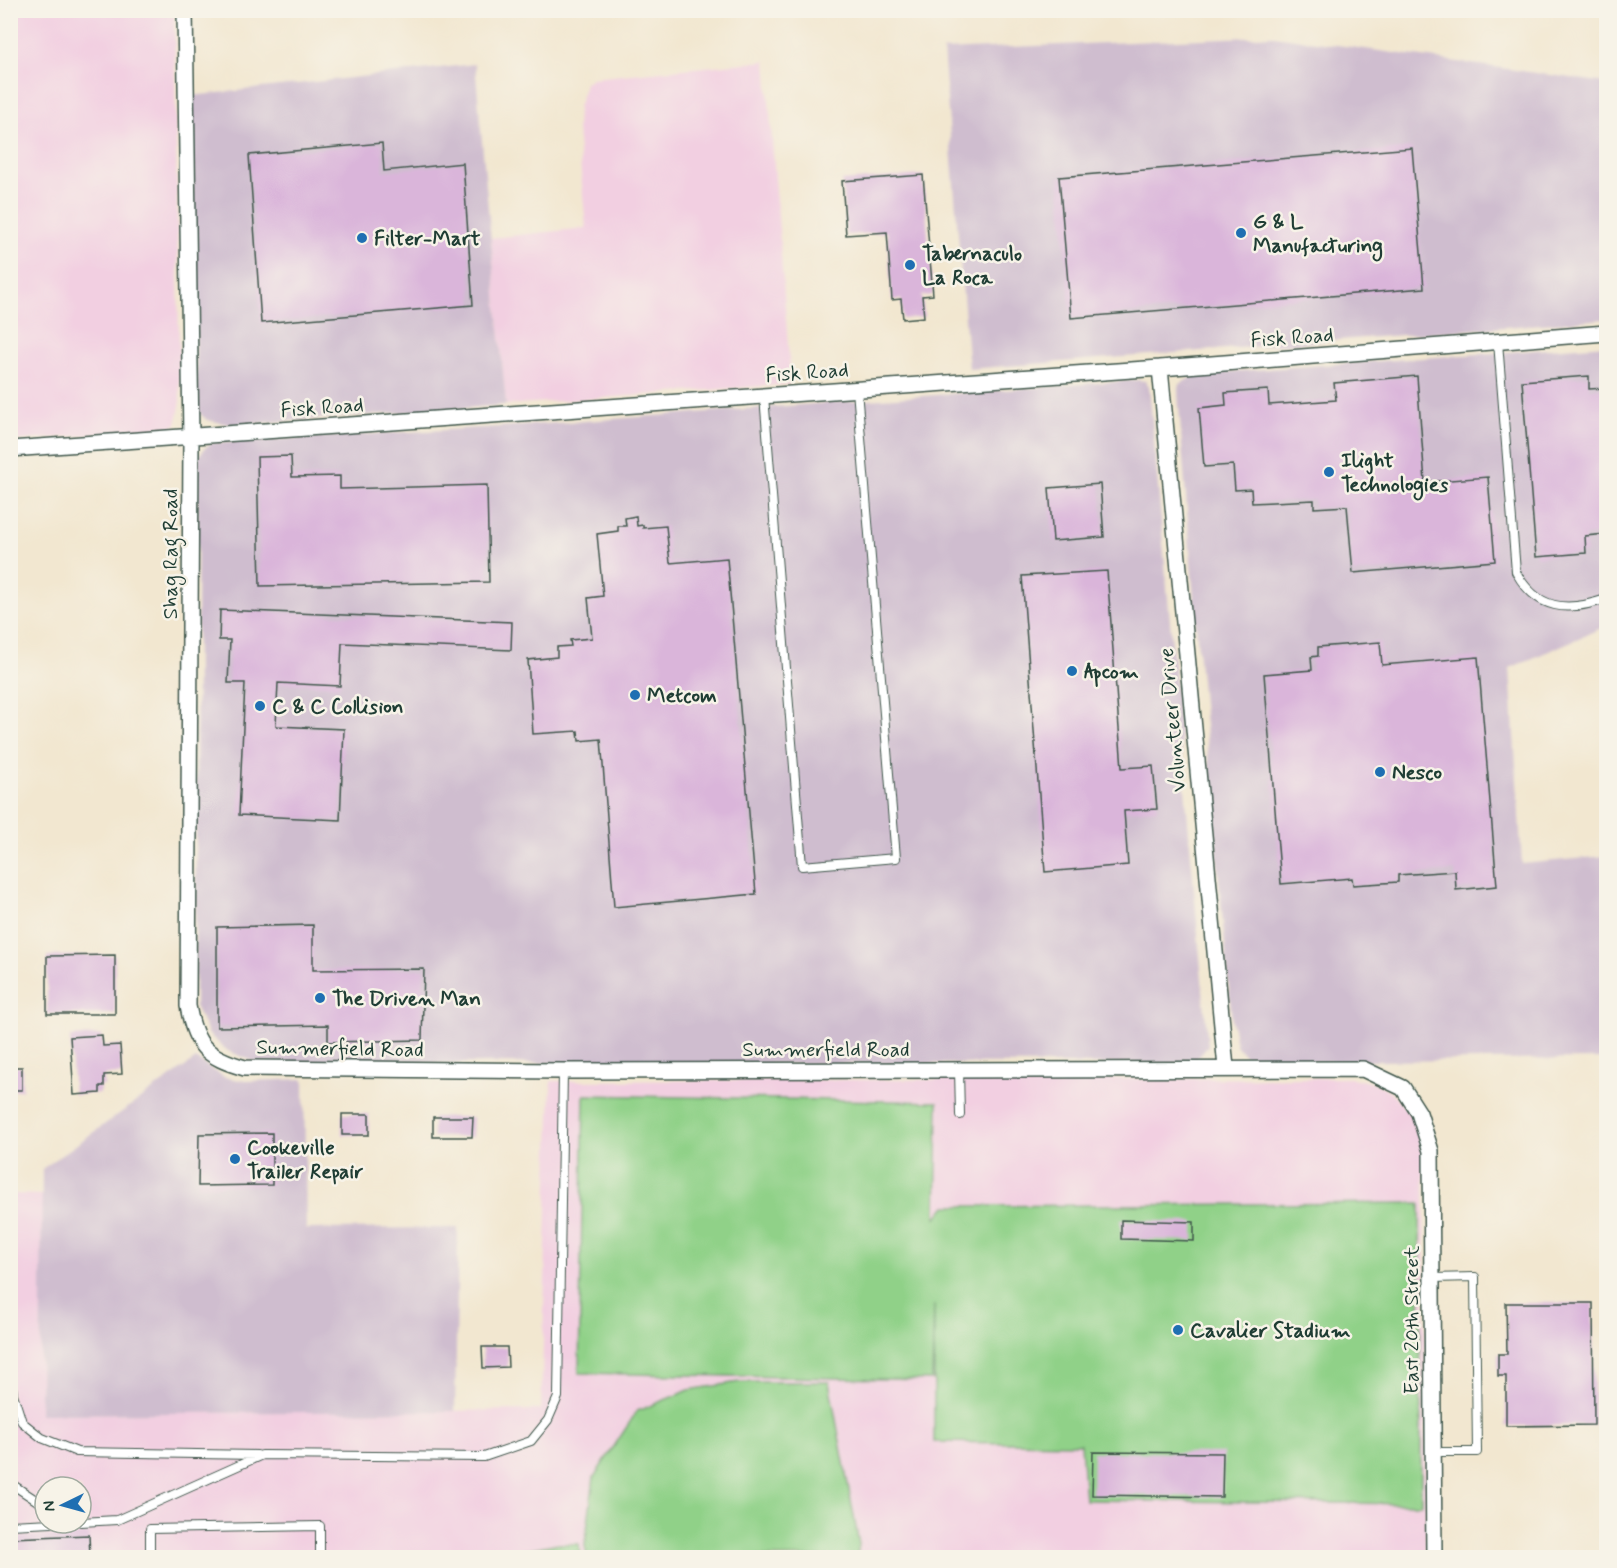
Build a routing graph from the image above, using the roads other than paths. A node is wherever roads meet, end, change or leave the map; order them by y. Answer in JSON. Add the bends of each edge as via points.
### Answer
{"nodes":[{"id":1,"x":185,"y":10,"type":"edge"},
{"id":2,"x":1606,"y":333,"type":"edge"},
{"id":3,"x":1498,"y":342,"type":"junction"},
{"id":4,"x":1160,"y":368,"type":"junction"},
{"id":5,"x":857,"y":390,"type":"junction"},
{"id":6,"x":764,"y":396,"type":"junction"},
{"id":7,"x":191,"y":438,"type":"junction"},
{"id":8,"x":10,"y":449,"type":"edge"},
{"id":9,"x":1606,"y":599,"type":"edge"},
{"id":10,"x":245,"y":1068,"type":"joint"},
{"id":11,"x":1226,"y":1068,"type":"junction"},
{"id":12,"x":959,"y":1069,"type":"junction"},
{"id":13,"x":563,"y":1071,"type":"junction"},
{"id":14,"x":1403,"y":1088,"type":"joint"},
{"id":15,"x":960,"y":1115,"type":"dead end"},
{"id":16,"x":1432,"y":1278,"type":"junction"},
{"id":17,"x":10,"y":1374,"type":"edge"},
{"id":18,"x":1433,"y":1452,"type":"junction"},
{"id":19,"x":262,"y":1455,"type":"junction"},
{"id":20,"x":10,"y":1483,"type":"edge"},
{"id":21,"x":33,"y":1498,"type":"edge"},
{"id":22,"x":93,"y":1521,"type":"edge"},
{"id":23,"x":33,"y":1524,"type":"edge"},
{"id":24,"x":10,"y":1525,"type":"edge"},
{"id":25,"x":150,"y":1557,"type":"edge"},
{"id":26,"x":320,"y":1557,"type":"edge"},
{"id":27,"x":1434,"y":1557,"type":"edge"}],
"edges":[{"from":1,"to":7,"type":"street","name":"Shag Rag Road"},
{"from":2,"to":3,"type":"street","name":"Fisk Road"},
{"from":3,"to":4,"type":"street","name":"Fisk Road"},
{"from":3,"to":9,"type":"lane","via":[[1516,572],[1524,587],[1541,602],[1580,607]]},
{"from":4,"to":5,"type":"street","name":"Fisk Road"},
{"from":4,"to":11,"type":"street","name":"Volunteer Drive"},
{"from":5,"to":6,"type":"street","name":"Fisk Road"},
{"from":5,"to":6,"type":"lane","via":[[896,858],[802,866]]},
{"from":6,"to":7,"type":"street","name":"Fisk Road"},
{"from":7,"to":8,"type":"street","name":"Fisk Road"},
{"from":7,"to":10,"type":"street","name":"Shag Rag Road","via":[[188,1006],[193,1031],[203,1048],[222,1061]]},
{"from":10,"to":13,"type":"street","name":"Summerfield Road"},
{"from":11,"to":12,"type":"street","name":"Summerfield Road"},
{"from":11,"to":14,"type":"street","name":"Summerfield Road","via":[[1363,1069]]},
{"from":12,"to":13,"type":"street","name":"Summerfield Road"},
{"from":12,"to":15,"type":"lane"},
{"from":13,"to":19,"type":"lane","via":[[558,1397],[548,1420],[531,1441],[484,1457]]},
{"from":14,"to":16,"type":"street","name":"East 20th Street","via":[[1419,1113],[1431,1151]]},
{"from":16,"to":18,"type":"street","name":"East 20th Street"},
{"from":16,"to":18,"type":"lane","via":[[1475,1277],[1477,1452]]},
{"from":17,"to":19,"type":"lane","via":[[22,1422],[42,1438],[77,1452]]},
{"from":18,"to":27,"type":"street","name":"East 20th Street"},
{"from":19,"to":22,"type":"lane","via":[[117,1520]]},
{"from":20,"to":21,"type":"lane"},
{"from":23,"to":24,"type":"lane"},
{"from":25,"to":26,"type":"lane","via":[[150,1529],[320,1526]]}]}
